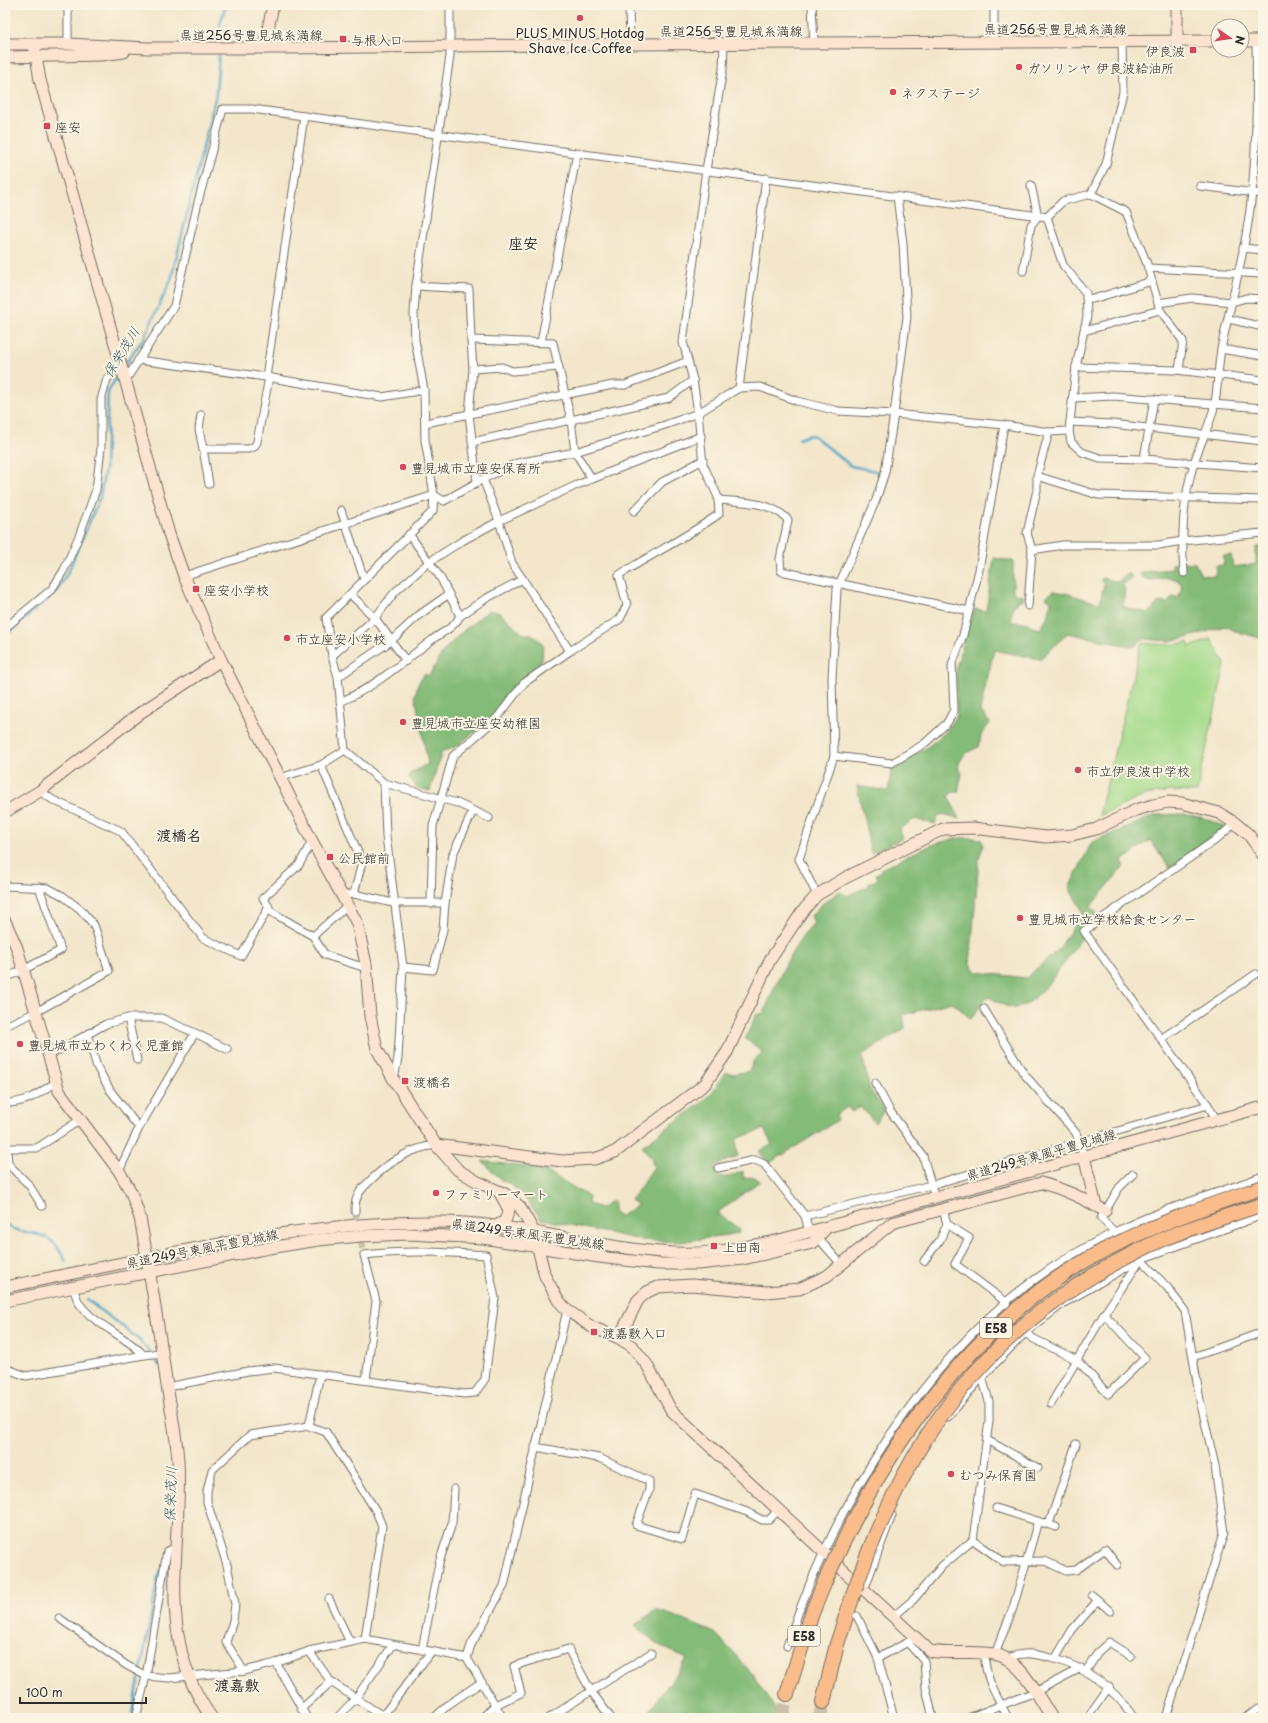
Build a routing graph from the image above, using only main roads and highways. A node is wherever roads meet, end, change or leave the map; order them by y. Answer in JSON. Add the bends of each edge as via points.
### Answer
{"nodes":[{"id":1,"x":1263,"y":1187,"type":"edge"},
{"id":2,"x":1263,"y":1204,"type":"edge"},
{"id":3,"x":787,"y":1694,"type":"tunnel mouth"},
{"id":4,"x":823,"y":1702,"type":"tunnel mouth"}],
"edges":[{"from":1,"to":3,"type":"highway","number":"E58","bridge":true,"via":[[1189,1213],[1110,1248],[1057,1279],[1006,1318],[958,1366],[905,1436],[869,1491],[848,1530],[812,1613]]},
{"from":2,"to":4,"type":"highway","number":"E58","bridge":true,"via":[[1161,1240],[1109,1266],[1040,1310],[1002,1343],[971,1376],[920,1445],[882,1518],[859,1589],[837,1644]]}]}
